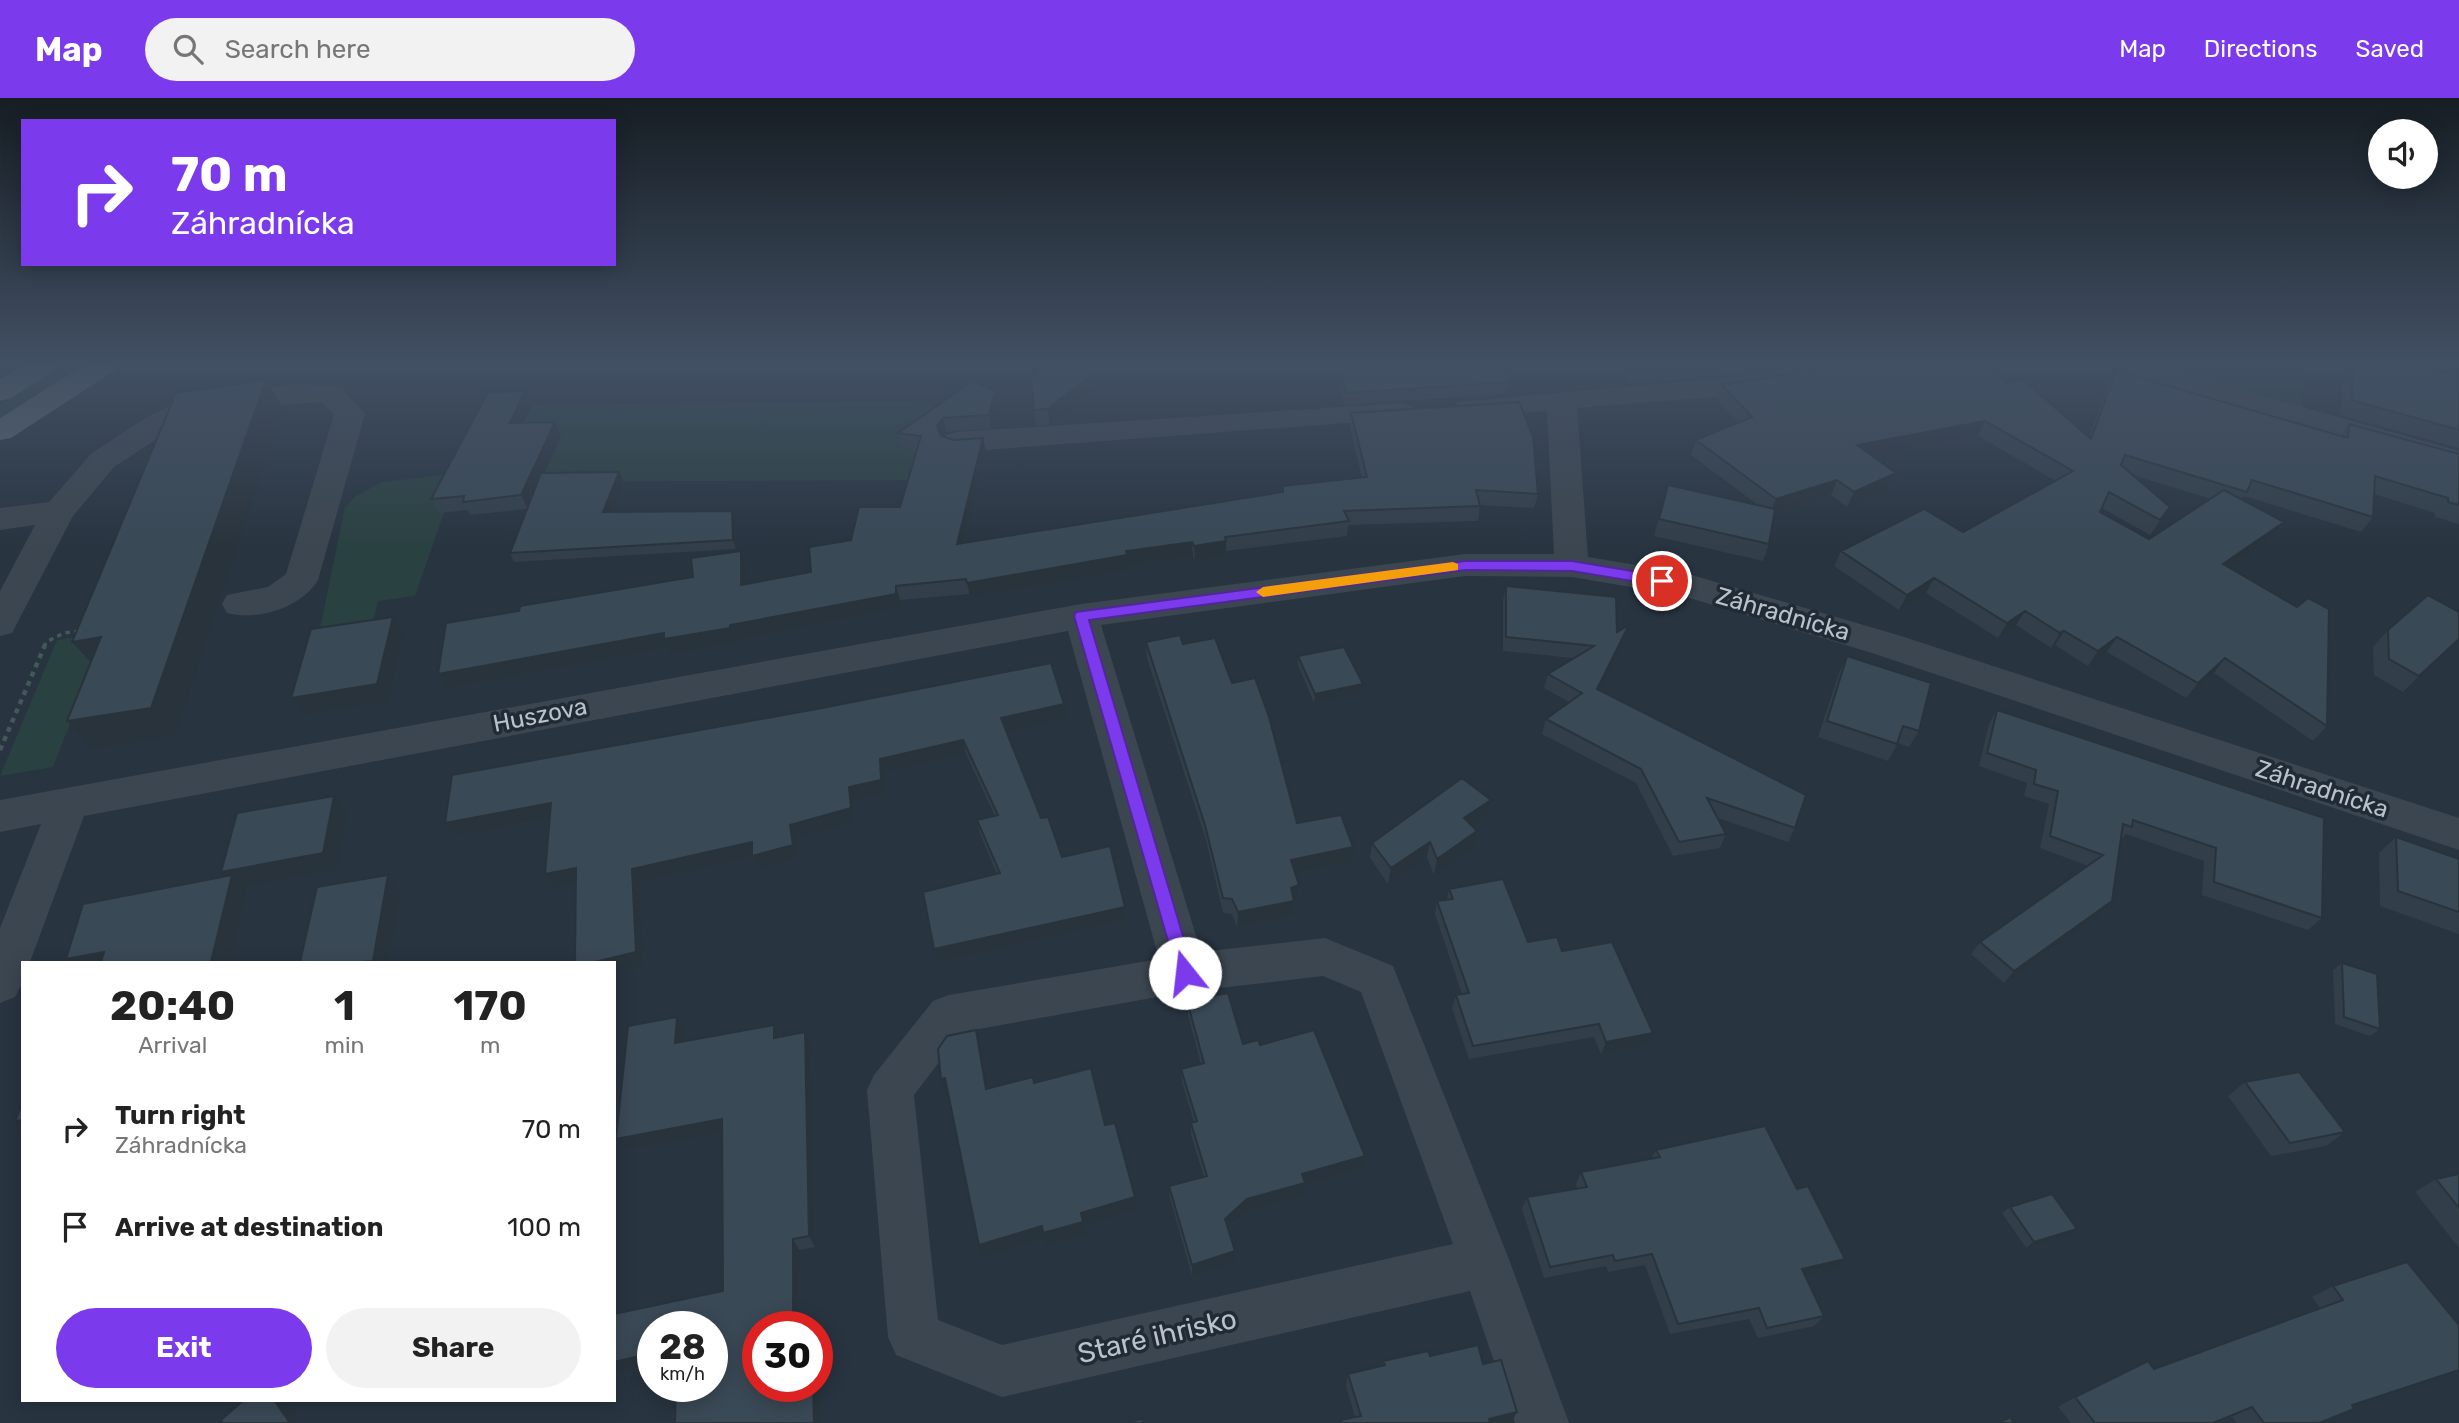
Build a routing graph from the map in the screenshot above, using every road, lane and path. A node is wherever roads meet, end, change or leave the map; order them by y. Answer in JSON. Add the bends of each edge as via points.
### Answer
{"nodes":[{"id":1,"x":157,"y":425,"type":"edge"},
{"id":2,"x":347,"y":425,"type":"edge"},
{"id":3,"x":1211,"y":425,"type":"edge"},
{"id":4,"x":1563,"y":425,"type":"edge"},
{"id":5,"x":2338,"y":425,"type":"edge"},
{"id":6,"x":957,"y":442,"type":"edge"},
{"id":7,"x":2459,"y":461,"type":"edge"},
{"id":8,"x":59,"y":511,"type":"junction"},
{"id":9,"x":0,"y":519,"type":"edge"},
{"id":10,"x":1572,"y":566,"type":"junction"},
{"id":11,"x":239,"y":604,"type":"dead end"},
{"id":12,"x":1081,"y":616,"type":"junction"},
{"id":13,"x":0,"y":624,"type":"edge"},
{"id":14,"x":89,"y":629,"type":"edge"},
{"id":15,"x":0,"y":750,"type":"edge"},
{"id":16,"x":69,"y":803,"type":"junction"},
{"id":17,"x":0,"y":816,"type":"edge"},
{"id":18,"x":2459,"y":834,"type":"edge"},
{"id":19,"x":1185,"y":973,"type":"junction"},
{"id":20,"x":0,"y":984,"type":"edge"},
{"id":21,"x":1485,"y":1262,"type":"junction"},
{"id":22,"x":1542,"y":1423,"type":"edge"}],
"edges":[{"from":1,"to":8,"type":"street","via":[[103,460]]},
{"from":2,"to":11,"type":"street","via":[[301,580],[278,598]]},
{"from":3,"to":6,"type":"street"},
{"from":4,"to":10,"type":"street"},
{"from":5,"to":7,"type":"street"},
{"from":8,"to":9,"type":"street"},
{"from":8,"to":13,"type":"street"},
{"from":10,"to":12,"type":"street","name":"Záhradnícka","via":[[1465,565]]},
{"from":10,"to":18,"type":"street","name":"Záhradnícka","via":[[1685,585],[1885,644]]},
{"from":12,"to":16,"type":"street","name":"Huszova"},
{"from":12,"to":19,"type":"street"},
{"from":14,"to":15,"type":"path","via":[[46,642]]},
{"from":16,"to":17,"type":"street","name":"Huszova"},
{"from":16,"to":20,"type":"street"},
{"from":19,"to":21,"type":"street","name":"Staré ihrisko","via":[[1325,957],[1378,979]]},
{"from":19,"to":21,"type":"street","name":"Staré ihrisko","via":[[948,1015],[890,1090],[914,1336],[1002,1371]]},
{"from":21,"to":22,"type":"street"}]}
